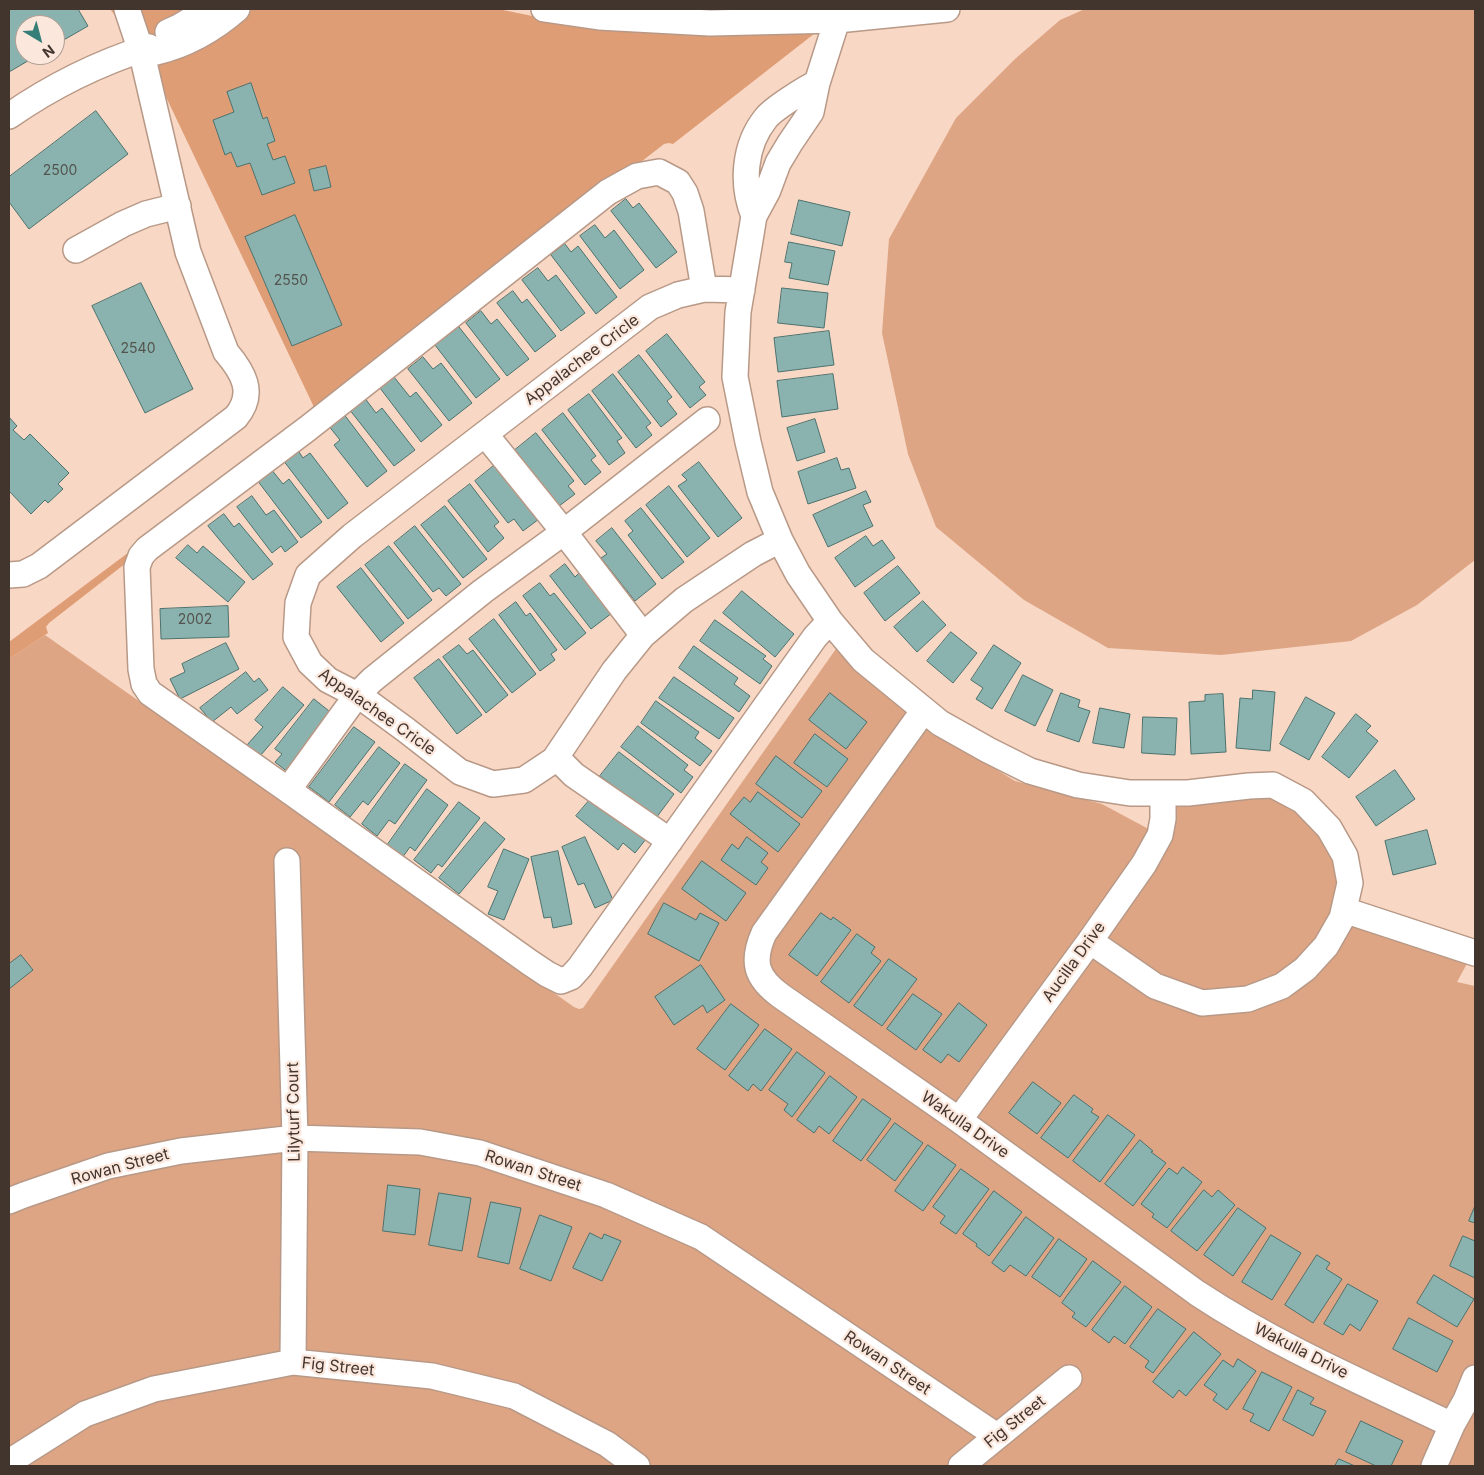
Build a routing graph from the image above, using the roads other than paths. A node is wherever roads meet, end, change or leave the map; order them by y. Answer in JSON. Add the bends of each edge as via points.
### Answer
{"nodes":[{"id":1,"x":127,"y":9,"type":"edge"},
{"id":2,"x":209,"y":9,"type":"edge"},
{"id":3,"x":237,"y":9,"type":"edge"},
{"id":4,"x":544,"y":9,"type":"edge"},
{"id":5,"x":947,"y":9,"type":"edge"},
{"id":6,"x":837,"y":20,"type":"junction"},
{"id":7,"x":145,"y":48,"type":"junction"},
{"id":8,"x":817,"y":83,"type":"junction"},
{"id":9,"x":9,"y":116,"type":"edge"},
{"id":10,"x":748,"y":159,"type":"junction"},
{"id":11,"x":776,"y":168,"type":"junction"},
{"id":12,"x":178,"y":206,"type":"junction"},
{"id":13,"x":754,"y":216,"type":"junction"},
{"id":14,"x":76,"y":250,"type":"dead end"},
{"id":15,"x":704,"y":289,"type":"junction"},
{"id":16,"x":742,"y":290,"type":"junction"},
{"id":17,"x":707,"y":420,"type":"dead end"},
{"id":18,"x":485,"y":434,"type":"junction"},
{"id":19,"x":564,"y":532,"type":"junction"},
{"id":20,"x":780,"y":540,"type":"junction"},
{"id":21,"x":9,"y":575,"type":"edge"},
{"id":22,"x":830,"y":621,"type":"junction"},
{"id":23,"x":643,"y":635,"type":"junction"},
{"id":24,"x":357,"y":695,"type":"junction"},
{"id":25,"x":924,"y":710,"type":"junction"},
{"id":26,"x":556,"y":757,"type":"junction"},
{"id":27,"x":288,"y":790,"type":"junction"},
{"id":28,"x":1163,"y":793,"type":"junction"},
{"id":29,"x":670,"y":841,"type":"junction"},
{"id":30,"x":287,"y":861,"type":"dead end"},
{"id":31,"x":1344,"y":910,"type":"junction"},
{"id":32,"x":1090,"y":941,"type":"junction"},
{"id":33,"x":1475,"y":953,"type":"edge"},
{"id":34,"x":959,"y":1120,"type":"junction"},
{"id":35,"x":295,"y":1138,"type":"junction"},
{"id":36,"x":9,"y":1202,"type":"edge"},
{"id":37,"x":293,"y":1362,"type":"junction"},
{"id":38,"x":1069,"y":1378,"type":"dead end"},
{"id":39,"x":1475,"y":1378,"type":"edge"},
{"id":40,"x":1452,"y":1425,"type":"junction"},
{"id":41,"x":997,"y":1436,"type":"junction"},
{"id":42,"x":9,"y":1462,"type":"edge"},
{"id":43,"x":637,"y":1466,"type":"edge"},
{"id":44,"x":961,"y":1466,"type":"edge"},
{"id":45,"x":1434,"y":1466,"type":"edge"}],
"edges":[{"from":1,"to":7,"type":"street"},
{"from":2,"to":7,"type":"street","via":[[150,39]]},
{"from":3,"to":7,"type":"street","via":[[212,28],[174,48],[156,52]]},
{"from":4,"to":6,"type":"street","via":[[599,17],[710,22]]},
{"from":5,"to":6,"type":"street"},
{"from":6,"to":8,"type":"street"},
{"from":7,"to":9,"type":"street","via":[[97,66],[33,99]]},
{"from":7,"to":12,"type":"street"},
{"from":8,"to":10,"type":"street","via":[[766,117],[751,142]]},
{"from":8,"to":11,"type":"street","via":[[811,112]]},
{"from":10,"to":11,"type":"street"},
{"from":10,"to":13,"type":"street","via":[[748,202]]},
{"from":11,"to":13,"type":"street"},
{"from":12,"to":14,"type":"street","via":[[146,214]]},
{"from":12,"to":21,"type":"street","via":[[188,252],[216,328],[226,352],[243,376],[246,397],[242,409],[39,566],[23,574]]},
{"from":13,"to":16,"type":"street"},
{"from":15,"to":16,"type":"street","name":"Appalachee Cricle"},
{"from":15,"to":18,"type":"street","name":"Appalachee Cricle","via":[[650,307]]},
{"from":15,"to":27,"type":"street","via":[[685,193],[678,182],[659,172],[637,176],[608,192],[141,556],[137,567],[144,684],[150,693]]},
{"from":16,"to":20,"type":"street","via":[[735,377],[760,492]]},
{"from":17,"to":19,"type":"street"},
{"from":18,"to":19,"type":"street"},
{"from":18,"to":24,"type":"street","name":"Appalachee Cricle","via":[[352,536],[308,575],[298,603],[296,637],[310,663],[328,680]]},
{"from":19,"to":23,"type":"street"},
{"from":19,"to":24,"type":"street","via":[[483,591]]},
{"from":20,"to":22,"type":"street","via":[[798,574]]},
{"from":20,"to":23,"type":"street","name":"Appalachee Cricle","via":[[752,554],[684,600]]},
{"from":22,"to":25,"type":"street","via":[[863,660]]},
{"from":22,"to":29,"type":"street","via":[[815,636]]},
{"from":23,"to":26,"type":"street","name":"Appalachee Cricle","via":[[614,671]]},
{"from":24,"to":26,"type":"street","name":"Appalachee Cricle","via":[[460,772],[493,784],[524,780]]},
{"from":24,"to":27,"type":"street"},
{"from":25,"to":28,"type":"street","via":[[940,723],[1030,771],[1078,785],[1130,793]]},
{"from":25,"to":34,"type":"street","name":"Wakulla Drive","via":[[764,933],[756,962],[761,977],[770,988]]},
{"from":26,"to":29,"type":"street","via":[[574,775]]},
{"from":27,"to":29,"type":"street","via":[[529,962],[561,981],[571,977],[580,967]]},
{"from":28,"to":31,"type":"street","via":[[1273,785],[1303,801],[1329,828],[1345,856],[1350,884]]},
{"from":28,"to":32,"type":"street","name":"Aucilla Drive","via":[[1160,834],[1144,864]]},
{"from":30,"to":35,"type":"street","name":"Lilyturf Court"},
{"from":31,"to":32,"type":"street","via":[[1326,946],[1305,969],[1282,986],[1248,1000],[1202,1003],[1155,986]]},
{"from":31,"to":33,"type":"street"},
{"from":32,"to":34,"type":"street","name":"Aucilla Drive"},
{"from":34,"to":40,"type":"street","name":"Wakulla Drive","via":[[1227,1313]]},
{"from":35,"to":36,"type":"street","name":"Rowan Street","via":[[182,1151],[108,1166]]},
{"from":35,"to":37,"type":"street","name":"Lilyturf Court"},
{"from":35,"to":41,"type":"street","name":"Rowan Street","via":[[420,1142],[480,1153],[606,1195],[700,1237]]},
{"from":37,"to":42,"type":"street","name":"Fig Street","via":[[154,1389],[85,1414]]},
{"from":37,"to":43,"type":"street","name":"Fig Street","via":[[432,1376],[514,1396],[607,1444]]},
{"from":38,"to":41,"type":"street","name":"Fig Street"},
{"from":39,"to":40,"type":"street"},
{"from":40,"to":45,"type":"street"},
{"from":41,"to":44,"type":"street","name":"Fig Street"}]}
